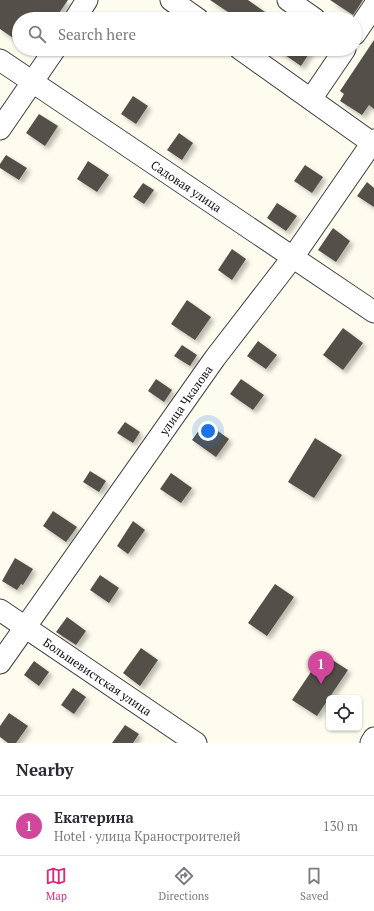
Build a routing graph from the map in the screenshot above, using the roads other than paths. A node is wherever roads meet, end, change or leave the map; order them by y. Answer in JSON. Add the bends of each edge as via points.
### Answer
{"nodes":[{"id":1,"x":87,"y":0,"type":"edge"},
{"id":2,"x":171,"y":0,"type":"edge"},
{"id":3,"x":288,"y":0,"type":"edge"},
{"id":4,"x":374,"y":6,"type":"edge"},
{"id":5,"x":79,"y":12,"type":"edge"},
{"id":6,"x":188,"y":12,"type":"edge"},
{"id":7,"x":305,"y":12,"type":"edge"},
{"id":8,"x":362,"y":24,"type":"edge"},
{"id":9,"x":50,"y":56,"type":"edge"},
{"id":10,"x":250,"y":56,"type":"edge"},
{"id":11,"x":340,"y":56,"type":"edge"},
{"id":12,"x":0,"y":60,"type":"edge"},
{"id":13,"x":33,"y":81,"type":"junction"},
{"id":14,"x":311,"y":99,"type":"junction"},
{"id":15,"x":0,"y":129,"type":"edge"},
{"id":16,"x":373,"y":142,"type":"edge"},
{"id":17,"x":294,"y":257,"type":"junction"},
{"id":18,"x":374,"y":312,"type":"edge"},
{"id":19,"x":0,"y":610,"type":"edge"},
{"id":20,"x":24,"y":626,"type":"junction"},
{"id":21,"x":0,"y":663,"type":"edge"},
{"id":22,"x":374,"y":738,"type":"edge"},
{"id":23,"x":196,"y":743,"type":"edge"},
{"id":24,"x":370,"y":743,"type":"edge"}],
"edges":[{"from":1,"to":5,"type":"street"},
{"from":2,"to":6,"type":"street"},
{"from":3,"to":7,"type":"street"},
{"from":4,"to":8,"type":"street"},
{"from":9,"to":13,"type":"street"},
{"from":10,"to":14,"type":"street"},
{"from":11,"to":14,"type":"street"},
{"from":12,"to":13,"type":"street","name":"Садовая улица"},
{"from":13,"to":15,"type":"street"},
{"from":13,"to":17,"type":"street","name":"Садовая улица"},
{"from":14,"to":16,"type":"street"},
{"from":16,"to":17,"type":"street","name":"улица Чкалова"},
{"from":17,"to":18,"type":"street","name":"Садовая улица"},
{"from":17,"to":20,"type":"street","name":"улица Чкалова","via":[[215,358]]},
{"from":19,"to":20,"type":"street","name":"Большевистская улица"},
{"from":20,"to":21,"type":"street","name":"улица Чкалова"},
{"from":20,"to":23,"type":"street","name":"Большевистская улица"},
{"from":22,"to":24,"type":"street"}]}
